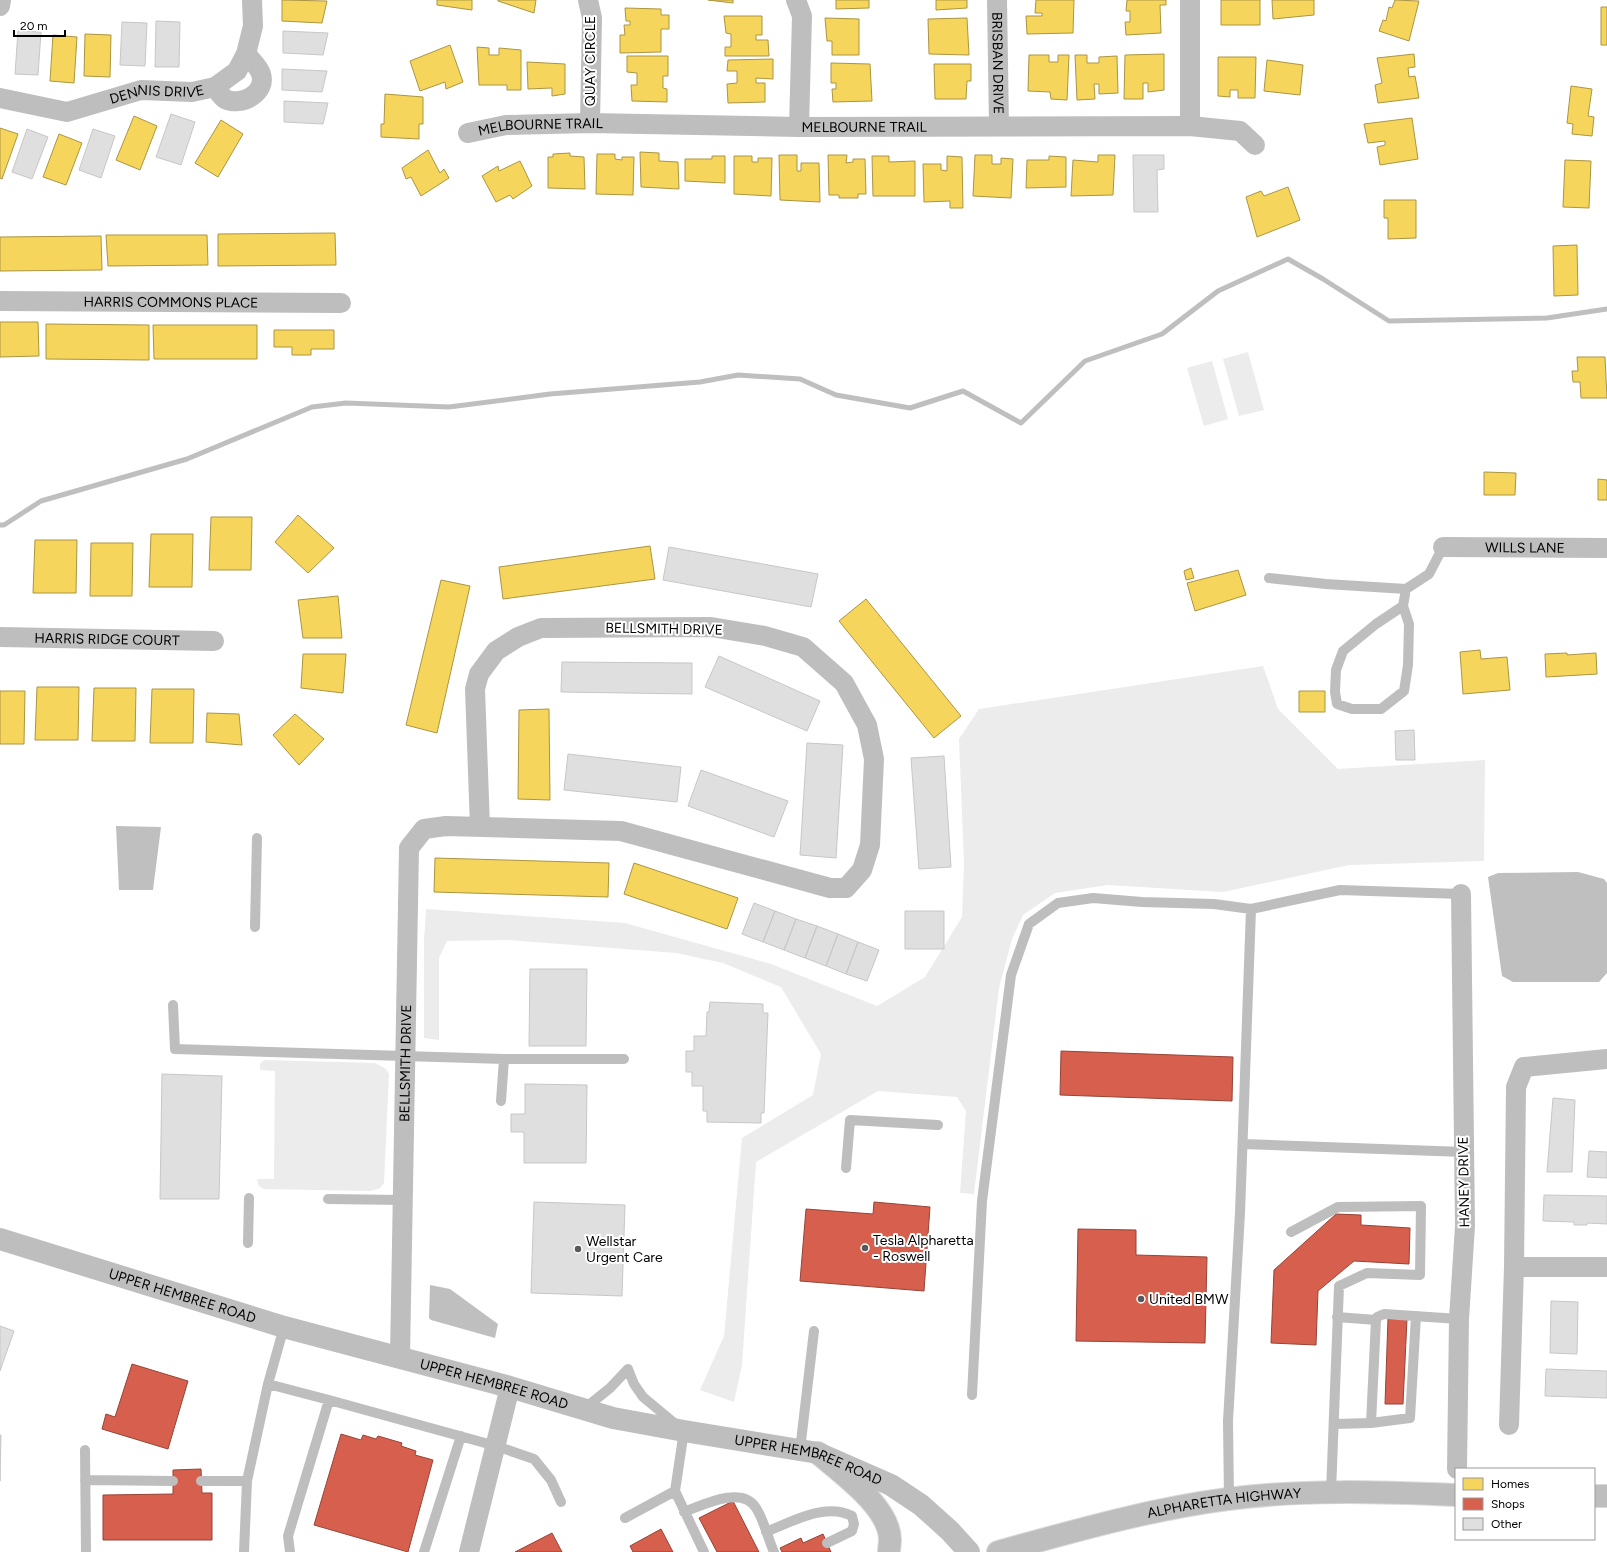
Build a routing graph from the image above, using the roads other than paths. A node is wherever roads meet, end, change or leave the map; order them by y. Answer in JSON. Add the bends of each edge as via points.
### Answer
{"nodes":[{"id":1,"x":1,"y":0,"type":"edge"},
{"id":2,"x":252,"y":0,"type":"edge"},
{"id":3,"x":588,"y":0,"type":"edge"},
{"id":4,"x":796,"y":0,"type":"edge"},
{"id":5,"x":997,"y":0,"type":"edge"},
{"id":6,"x":1190,"y":0,"type":"edge"},
{"id":7,"x":0,"y":6,"type":"edge"},
{"id":8,"x":246,"y":54,"type":"junction"},
{"id":9,"x":215,"y":87,"type":"junction"},
{"id":10,"x":0,"y":98,"type":"edge"},
{"id":11,"x":590,"y":123,"type":"junction"},
{"id":12,"x":999,"y":126,"type":"junction"},
{"id":13,"x":1190,"y":126,"type":"junction"},
{"id":14,"x":799,"y":127,"type":"junction"},
{"id":15,"x":468,"y":133,"type":"dead end"},
{"id":16,"x":1255,"y":145,"type":"dead end"},
{"id":17,"x":0,"y":301,"type":"edge"},
{"id":18,"x":341,"y":303,"type":"dead end"},
{"id":19,"x":1443,"y":547,"type":"joint"},
{"id":20,"x":1607,"y":548,"type":"edge"},
{"id":21,"x":1269,"y":578,"type":"dead end"},
{"id":22,"x":1406,"y":589,"type":"junction"},
{"id":23,"x":1403,"y":606,"type":"junction"},
{"id":24,"x":0,"y":637,"type":"edge"},
{"id":25,"x":214,"y":641,"type":"dead end"},
{"id":26,"x":480,"y":827,"type":"junction"},
{"id":27,"x":257,"y":838,"type":"dead end"},
{"id":28,"x":1460,"y":894,"type":"joint"},
{"id":29,"x":1251,"y":909,"type":"junction"},
{"id":30,"x":255,"y":927,"type":"dead end"},
{"id":31,"x":173,"y":1005,"type":"dead end"},
{"id":32,"x":405,"y":1057,"type":"junction"},
{"id":33,"x":504,"y":1059,"type":"junction"},
{"id":34,"x":624,"y":1059,"type":"dead end"},
{"id":35,"x":1607,"y":1059,"type":"edge"},
{"id":36,"x":501,"y":1101,"type":"dead end"},
{"id":37,"x":938,"y":1125,"type":"dead end"},
{"id":38,"x":1244,"y":1144,"type":"junction"},
{"id":39,"x":1464,"y":1152,"type":"junction"},
{"id":40,"x":846,"y":1168,"type":"dead end"},
{"id":41,"x":249,"y":1198,"type":"dead end"},
{"id":42,"x":328,"y":1199,"type":"dead end"},
{"id":43,"x":403,"y":1200,"type":"junction"},
{"id":44,"x":1291,"y":1232,"type":"dead end"},
{"id":45,"x":0,"y":1239,"type":"edge"},
{"id":46,"x":248,"y":1243,"type":"dead end"},
{"id":47,"x":1514,"y":1267,"type":"junction"},
{"id":48,"x":1607,"y":1267,"type":"edge"},
{"id":49,"x":1416,"y":1316,"type":"junction"},
{"id":50,"x":1337,"y":1317,"type":"junction"},
{"id":51,"x":1459,"y":1319,"type":"junction"},
{"id":52,"x":1376,"y":1320,"type":"junction"},
{"id":53,"x":284,"y":1326,"type":"junction"},
{"id":54,"x":814,"y":1331,"type":"dead end"},
{"id":55,"x":400,"y":1357,"type":"junction"},
{"id":56,"x":268,"y":1384,"type":"junction"},
{"id":57,"x":510,"y":1387,"type":"junction"},
{"id":58,"x":972,"y":1396,"type":"dead end"},
{"id":59,"x":329,"y":1400,"type":"junction"},
{"id":60,"x":584,"y":1409,"type":"junction"},
{"id":61,"x":1371,"y":1423,"type":"junction"},
{"id":62,"x":1334,"y":1424,"type":"junction"},
{"id":63,"x":1509,"y":1425,"type":"dead end"},
{"id":64,"x":684,"y":1431,"type":"junction"},
{"id":65,"x":462,"y":1436,"type":"junction"},
{"id":66,"x":496,"y":1446,"type":"junction"},
{"id":67,"x":85,"y":1450,"type":"dead end"},
{"id":68,"x":809,"y":1451,"type":"junction"},
{"id":69,"x":1457,"y":1468,"type":"edge"},
{"id":70,"x":85,"y":1480,"type":"junction"},
{"id":71,"x":173,"y":1481,"type":"dead end"},
{"id":72,"x":201,"y":1481,"type":"dead end"},
{"id":73,"x":247,"y":1481,"type":"junction"},
{"id":74,"x":675,"y":1491,"type":"junction"},
{"id":75,"x":1331,"y":1492,"type":"junction"},
{"id":76,"x":1455,"y":1495,"type":"edge"},
{"id":77,"x":1595,"y":1496,"type":"edge"},
{"id":78,"x":1607,"y":1496,"type":"edge"},
{"id":79,"x":1229,"y":1499,"type":"junction"},
{"id":80,"x":561,"y":1502,"type":"dead end"},
{"id":81,"x":684,"y":1512,"type":"junction"},
{"id":82,"x":625,"y":1518,"type":"dead end"},
{"id":83,"x":766,"y":1532,"type":"junction"},
{"id":84,"x":827,"y":1543,"type":"dead end"},
{"id":85,"x":1053,"y":1544,"type":"edge"},
{"id":86,"x":86,"y":1552,"type":"edge"},
{"id":87,"x":244,"y":1552,"type":"edge"},
{"id":88,"x":290,"y":1552,"type":"edge"},
{"id":89,"x":424,"y":1552,"type":"edge"},
{"id":90,"x":469,"y":1552,"type":"edge"},
{"id":91,"x":704,"y":1552,"type":"edge"},
{"id":92,"x":774,"y":1552,"type":"edge"},
{"id":93,"x":889,"y":1552,"type":"edge"},
{"id":94,"x":969,"y":1552,"type":"edge"},
{"id":95,"x":998,"y":1552,"type":"edge"}],
"edges":[{"from":1,"to":7,"type":"street"},
{"from":2,"to":8,"type":"street","name":"DENNIS DRIVE","via":[[253,26]]},
{"from":3,"to":11,"type":"street","name":"QUAY CIRCLE","via":[[592,18]]},
{"from":4,"to":14,"type":"street","via":[[802,16]]},
{"from":5,"to":12,"type":"street","name":"BRISBAN DRIVE"},
{"from":6,"to":13,"type":"street"},
{"from":8,"to":9,"type":"street","name":"DENNIS DRIVE","via":[[237,71]]},
{"from":8,"to":9,"type":"street","via":[[262,76],[258,90],[252,96],[236,101],[226,99]]},
{"from":9,"to":10,"type":"street","name":"DENNIS DRIVE","via":[[192,92],[141,90],[66,112]]},
{"from":11,"to":14,"type":"street","name":"MELBOURNE TRAIL"},
{"from":11,"to":15,"type":"street","name":"MELBOURNE TRAIL","via":[[506,125]]},
{"from":12,"to":13,"type":"street","name":"MELBOURNE TRAIL"},
{"from":12,"to":14,"type":"street","name":"MELBOURNE TRAIL"},
{"from":13,"to":16,"type":"street","name":"MELBOURNE TRAIL","via":[[1240,131]]},
{"from":17,"to":18,"type":"street","name":"HARRIS COMMONS PLACE"},
{"from":19,"to":20,"type":"street","name":"WILLS LANE"},
{"from":19,"to":22,"type":"lane","via":[[1429,574]]},
{"from":21,"to":22,"type":"lane"},
{"from":22,"to":23,"type":"lane"},
{"from":23,"to":23,"type":"lane","via":[[1343,651],[1336,670],[1337,704],[1352,709],[1381,708],[1404,691],[1408,665],[1409,624]]},
{"from":24,"to":25,"type":"street","name":"HARRIS RIDGE COURT"},
{"from":26,"to":26,"type":"street","name":"BELLSMITH DRIVE","via":[[621,831],[830,888],[846,888],[862,870],[870,845],[874,759],[867,725],[844,683],[803,647],[765,636],[711,627],[541,628],[518,637],[496,651],[478,674],[475,689]]},
{"from":26,"to":32,"type":"street","name":"BELLSMITH DRIVE","via":[[446,826],[424,829],[410,848]]},
{"from":27,"to":30,"type":"lane"},
{"from":28,"to":29,"type":"lane","via":[[1340,890]]},
{"from":28,"to":39,"type":"street","name":"HANEY DRIVE"},
{"from":29,"to":38,"type":"lane"},
{"from":29,"to":58,"type":"lane","via":[[1214,904],[1093,898],[1058,903],[1029,924],[1012,975],[984,1187]]},
{"from":31,"to":32,"type":"lane","via":[[175,1049]]},
{"from":32,"to":33,"type":"lane"},
{"from":32,"to":43,"type":"street","name":"BELLSMITH DRIVE"},
{"from":33,"to":34,"type":"lane"},
{"from":33,"to":36,"type":"lane"},
{"from":35,"to":47,"type":"street","via":[[1524,1067],[1516,1087]]},
{"from":37,"to":40,"type":"lane","via":[[850,1120]]},
{"from":38,"to":39,"type":"lane"},
{"from":38,"to":79,"type":"lane","via":[[1228,1421]]},
{"from":39,"to":51,"type":"street","name":"HANEY DRIVE","via":[[1465,1226]]},
{"from":41,"to":46,"type":"lane"},
{"from":42,"to":43,"type":"lane"},
{"from":43,"to":55,"type":"street","name":"BELLSMITH DRIVE"},
{"from":44,"to":50,"type":"lane","via":[[1338,1207],[1421,1206],[1420,1275],[1367,1273],[1339,1286]]},
{"from":45,"to":53,"type":"main road","name":"UPPER HEMBREE ROAD"},
{"from":47,"to":48,"type":"street"},
{"from":47,"to":63,"type":"street"},
{"from":49,"to":51,"type":"lane"},
{"from":49,"to":52,"type":"lane","via":[[1384,1314]]},
{"from":49,"to":61,"type":"lane","via":[[1410,1418]]},
{"from":50,"to":52,"type":"lane"},
{"from":50,"to":62,"type":"lane"},
{"from":51,"to":69,"type":"street","name":"HANEY DRIVE"},
{"from":52,"to":61,"type":"lane"},
{"from":53,"to":55,"type":"main road","name":"UPPER HEMBREE ROAD"},
{"from":53,"to":56,"type":"lane"},
{"from":54,"to":68,"type":"lane"},
{"from":55,"to":57,"type":"main road","name":"UPPER HEMBREE ROAD"},
{"from":56,"to":59,"type":"lane"},
{"from":56,"to":73,"type":"lane"},
{"from":57,"to":60,"type":"main road","name":"UPPER HEMBREE ROAD"},
{"from":57,"to":66,"type":"street"},
{"from":59,"to":65,"type":"lane"},
{"from":59,"to":88,"type":"lane","via":[[288,1536]]},
{"from":60,"to":64,"type":"main road","name":"UPPER HEMBREE ROAD","via":[[613,1418]]},
{"from":60,"to":64,"type":"lane","via":[[628,1369],[643,1397]]},
{"from":61,"to":62,"type":"lane"},
{"from":62,"to":75,"type":"lane"},
{"from":64,"to":68,"type":"main road","name":"UPPER HEMBREE ROAD"},
{"from":64,"to":74,"type":"lane"},
{"from":65,"to":66,"type":"lane"},
{"from":65,"to":89,"type":"lane"},
{"from":66,"to":80,"type":"lane","via":[[534,1458],[551,1480]]},
{"from":66,"to":90,"type":"street"},
{"from":67,"to":70,"type":"lane"},
{"from":68,"to":93,"type":"main road","via":[[865,1494],[878,1509],[890,1538]]},
{"from":68,"to":94,"type":"main road","name":"UPPER HEMBREE ROAD","via":[[891,1485],[927,1510]]},
{"from":70,"to":71,"type":"lane"},
{"from":70,"to":86,"type":"lane"},
{"from":72,"to":73,"type":"lane"},
{"from":73,"to":87,"type":"lane"},
{"from":74,"to":81,"type":"lane"},
{"from":74,"to":82,"type":"lane"},
{"from":75,"to":76,"type":"main road","name":"ALPHARETTA HIGHWAY"},
{"from":75,"to":79,"type":"main road","name":"ALPHARETTA HIGHWAY"},
{"from":77,"to":78,"type":"main road"},
{"from":79,"to":85,"type":"main road","name":"ALPHARETTA HIGHWAY","via":[[1135,1516]]},
{"from":81,"to":83,"type":"lane","via":[[726,1497],[745,1499],[756,1507]]},
{"from":81,"to":91,"type":"lane"},
{"from":83,"to":84,"type":"lane","via":[[805,1516],[829,1510],[852,1516],[852,1531]]},
{"from":83,"to":92,"type":"lane"},
{"from":85,"to":95,"type":"main road","name":"ALPHARETTA HIGHWAY"}]}
